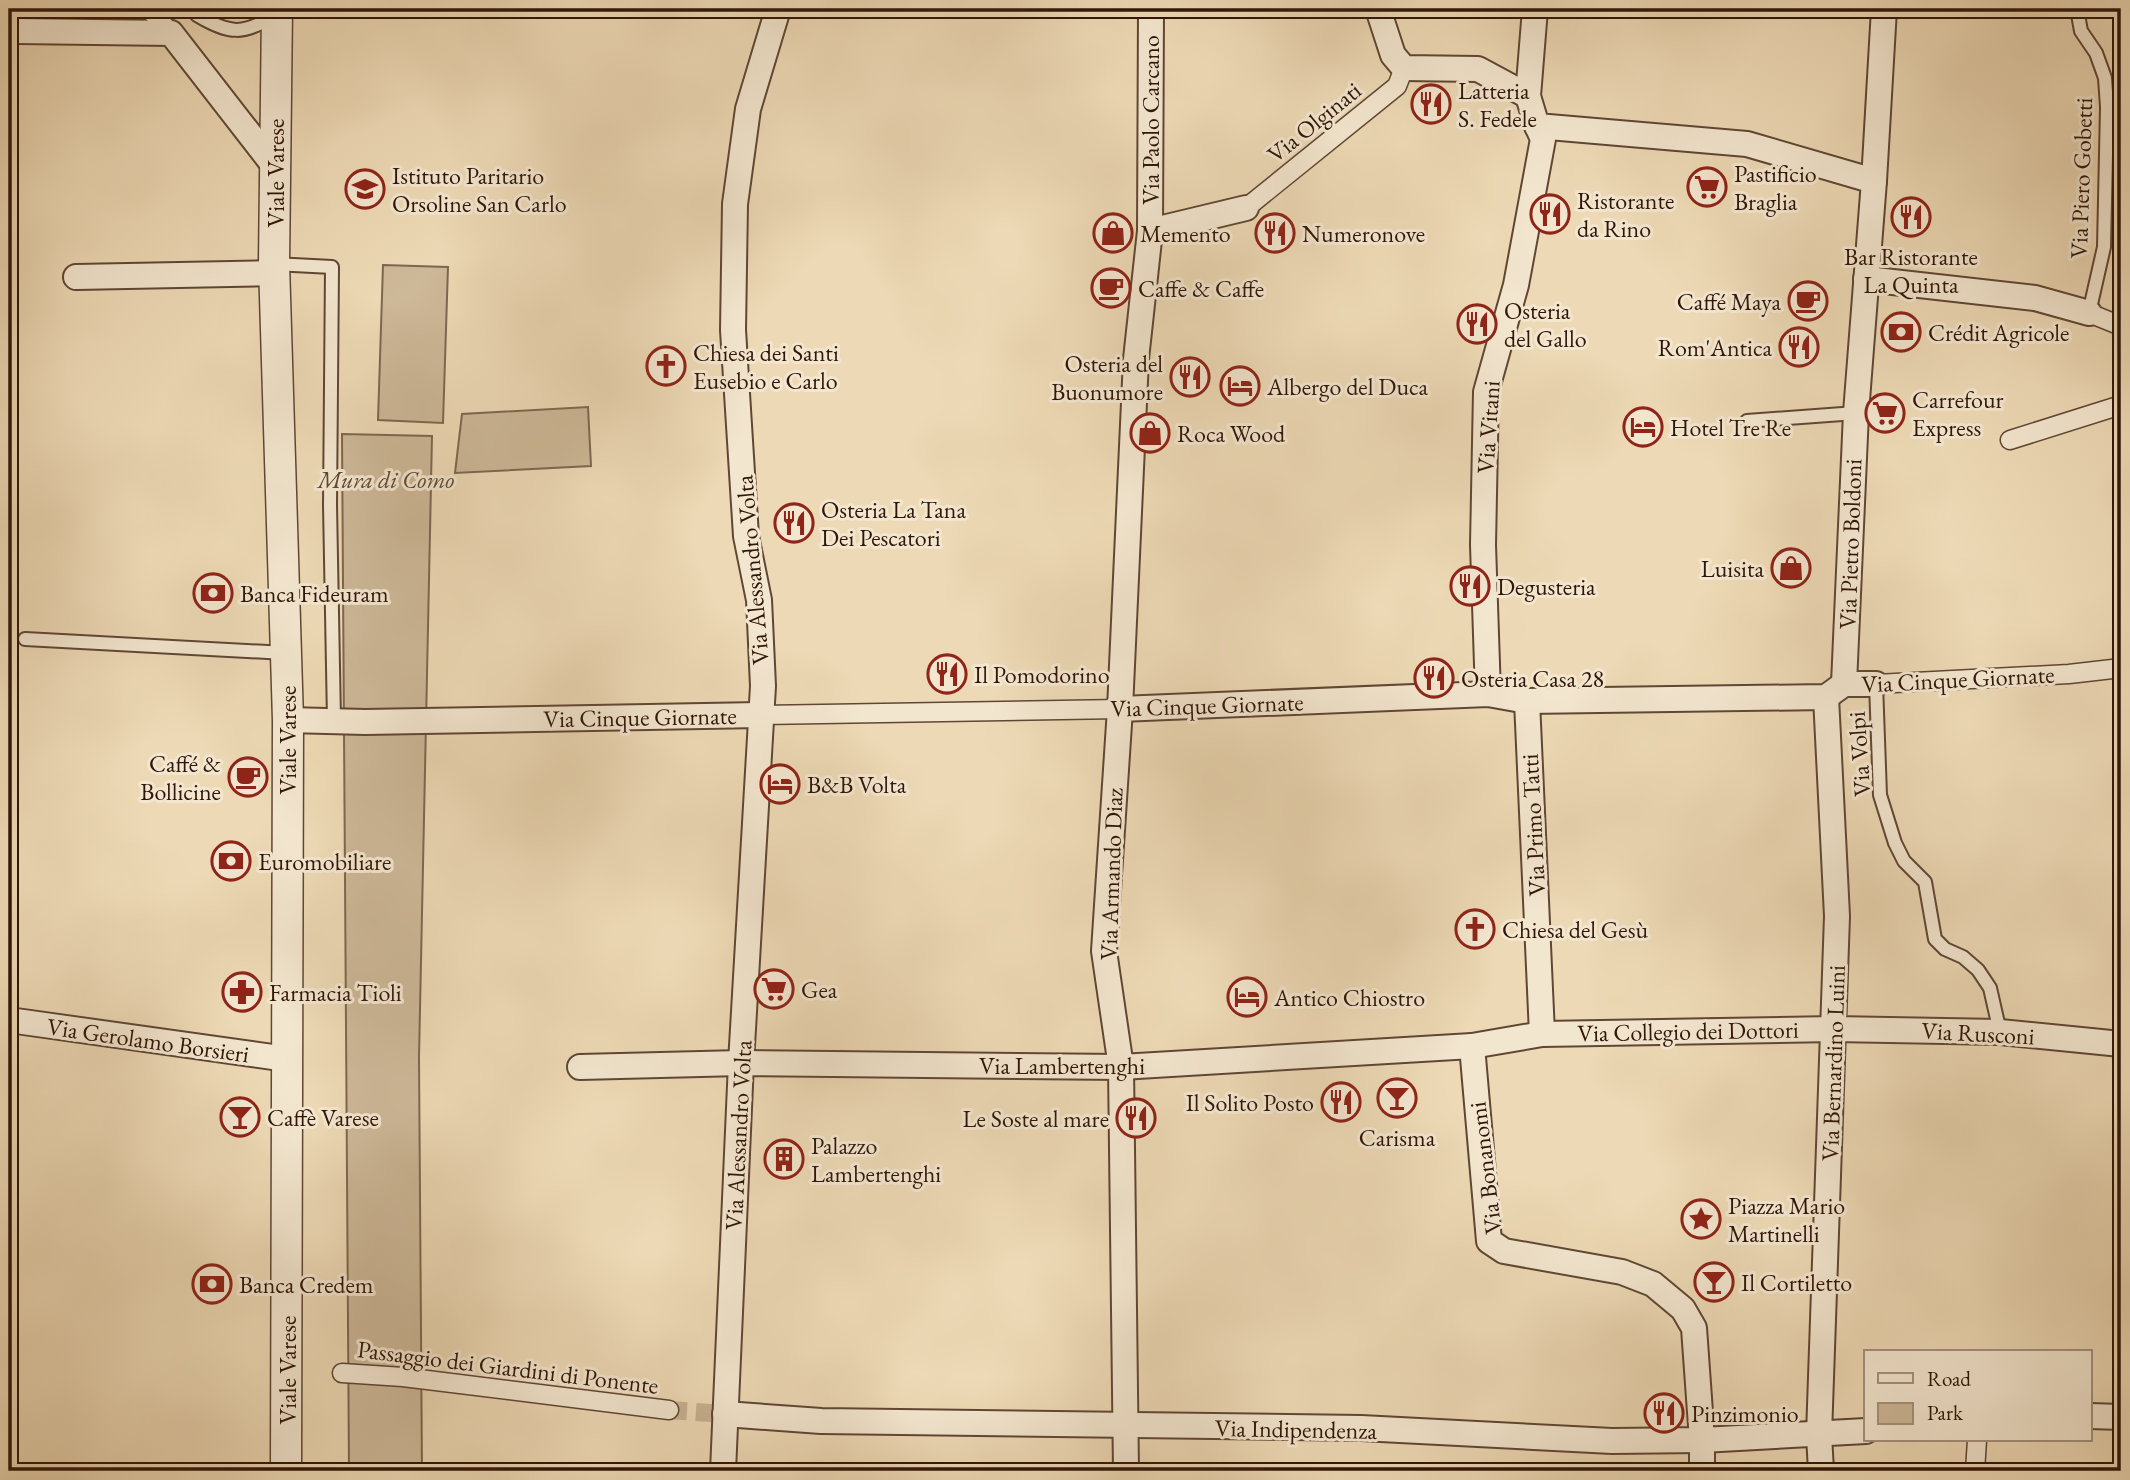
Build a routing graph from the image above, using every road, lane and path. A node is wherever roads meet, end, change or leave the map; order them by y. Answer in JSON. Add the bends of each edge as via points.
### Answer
{"nodes":[{"id":1,"x":149,"y":9,"type":"edge"},
{"id":2,"x":778,"y":9,"type":"edge"},
{"id":3,"x":1151,"y":9,"type":"edge"},
{"id":4,"x":1378,"y":9,"type":"edge"},
{"id":5,"x":1535,"y":9,"type":"edge"},
{"id":6,"x":1884,"y":9,"type":"edge"},
{"id":7,"x":2077,"y":9,"type":"edge"},
{"id":8,"x":277,"y":11,"type":"edge"},
{"id":9,"x":197,"y":15,"type":"dead end"},
{"id":10,"x":17,"y":31,"type":"dead end"},
{"id":11,"x":171,"y":33,"type":"junction"},
{"id":12,"x":1404,"y":68,"type":"junction"},
{"id":13,"x":1528,"y":96,"type":"junction"},
{"id":14,"x":1537,"y":125,"type":"junction"},
{"id":15,"x":275,"y":167,"type":"junction"},
{"id":16,"x":1874,"y":181,"type":"junction"},
{"id":17,"x":1246,"y":208,"type":"joint"},
{"id":18,"x":1150,"y":231,"type":"junction"},
{"id":19,"x":275,"y":269,"type":"junction"},
{"id":20,"x":76,"y":277,"type":"dead end"},
{"id":21,"x":1866,"y":279,"type":"junction"},
{"id":22,"x":2089,"y":313,"type":"junction"},
{"id":23,"x":2121,"y":326,"type":"edge"},
{"id":24,"x":1136,"y":359,"type":"joint"},
{"id":25,"x":2121,"y":405,"type":"edge"},
{"id":26,"x":1856,"y":413,"type":"junction"},
{"id":27,"x":1746,"y":421,"type":"dead end"},
{"id":28,"x":2010,"y":440,"type":"dead end"},
{"id":29,"x":24,"y":639,"type":"dead end"},
{"id":30,"x":286,"y":653,"type":"junction"},
{"id":31,"x":2121,"y":668,"type":"edge"},
{"id":32,"x":1876,"y":684,"type":"junction"},
{"id":33,"x":1835,"y":690,"type":"junction"},
{"id":34,"x":1489,"y":694,"type":"junction"},
{"id":35,"x":1527,"y":701,"type":"junction"},
{"id":36,"x":1120,"y":709,"type":"junction"},
{"id":37,"x":760,"y":715,"type":"junction"},
{"id":38,"x":288,"y":720,"type":"junction"},
{"id":39,"x":334,"y":720,"type":"junction"},
{"id":40,"x":9,"y":1020,"type":"edge"},
{"id":41,"x":1834,"y":1029,"type":"junction"},
{"id":42,"x":2000,"y":1032,"type":"junction"},
{"id":43,"x":1542,"y":1034,"type":"junction"},
{"id":44,"x":2121,"y":1044,"type":"edge"},
{"id":45,"x":1472,"y":1046,"type":"junction"},
{"id":46,"x":287,"y":1059,"type":"junction"},
{"id":47,"x":741,"y":1063,"type":"junction"},
{"id":48,"x":580,"y":1067,"type":"dead end"},
{"id":49,"x":1121,"y":1067,"type":"junction"},
{"id":50,"x":342,"y":1373,"type":"dead end"},
{"id":51,"x":669,"y":1410,"type":"tunnel mouth"},
{"id":52,"x":725,"y":1414,"type":"junction"},
{"id":53,"x":2092,"y":1416,"type":"edge"},
{"id":54,"x":2121,"y":1418,"type":"edge"},
{"id":55,"x":1126,"y":1427,"type":"junction"},
{"id":56,"x":1864,"y":1432,"type":"edge"},
{"id":57,"x":1819,"y":1435,"type":"junction"},
{"id":58,"x":1702,"y":1440,"type":"junction"},
{"id":59,"x":1977,"y":1442,"type":"edge"},
{"id":60,"x":286,"y":1471,"type":"edge"},
{"id":61,"x":723,"y":1471,"type":"edge"},
{"id":62,"x":1126,"y":1471,"type":"edge"},
{"id":63,"x":1702,"y":1471,"type":"edge"},
{"id":64,"x":1821,"y":1471,"type":"edge"},
{"id":65,"x":1975,"y":1471,"type":"edge"}],
"edges":[{"from":1,"to":11,"type":"street"},
{"from":2,"to":37,"type":"street","name":"Via Alessandro Volta","via":[[748,109],[735,204],[733,331],[746,536],[759,600]]},
{"from":3,"to":18,"type":"street","name":"Via Paolo Carcano"},
{"from":4,"to":12,"type":"street","via":[[1392,55]]},
{"from":5,"to":13,"type":"street"},
{"from":6,"to":16,"type":"street","name":"Via Pietro Boldoni"},
{"from":7,"to":22,"type":"lane","name":"Via Piero Gobetti","via":[[2081,31],[2105,78],[2107,107],[2104,247]]},
{"from":8,"to":9,"type":"lane","via":[[258,26],[237,32]]},
{"from":8,"to":15,"type":"street","name":"Viale Varese"},
{"from":10,"to":11,"type":"street"},
{"from":11,"to":15,"type":"street"},
{"from":12,"to":13,"type":"street","via":[[1478,69]]},
{"from":12,"to":17,"type":"street","name":"Via Olginati","via":[[1397,86]]},
{"from":13,"to":14,"type":"street","name":"Via Vitani"},
{"from":14,"to":16,"type":"street","via":[[1747,144]]},
{"from":14,"to":34,"type":"street","name":"Via Vitani","via":[[1543,139],[1516,285],[1486,393],[1483,545]]},
{"from":15,"to":19,"type":"street","name":"Viale Varese"},
{"from":16,"to":21,"type":"street","name":"Via Pietro Boldoni"},
{"from":17,"to":18,"type":"street"},
{"from":18,"to":24,"type":"street","name":"Via Paolo Carcano"},
{"from":19,"to":20,"type":"street"},
{"from":19,"to":30,"type":"street","name":"Viale Varese"},
{"from":19,"to":39,"type":"lane","via":[[332,267]]},
{"from":21,"to":22,"type":"street","via":[[2035,298]]},
{"from":21,"to":26,"type":"street","name":"Via Pietro Boldoni"},
{"from":22,"to":23,"type":"street"},
{"from":24,"to":36,"type":"street","name":"Via Armando Diaz"},
{"from":25,"to":28,"type":"street"},
{"from":26,"to":27,"type":"lane"},
{"from":26,"to":33,"type":"street","name":"Via Pietro Boldoni"},
{"from":29,"to":30,"type":"lane"},
{"from":30,"to":38,"type":"street","name":"Viale Varese"},
{"from":31,"to":32,"type":"street","name":"Via Cinque Giornate"},
{"from":32,"to":33,"type":"street","name":"Via Cinque Giornate"},
{"from":32,"to":42,"type":"lane","name":"Via Volpi","via":[[1880,795],[1895,843],[1904,861],[1925,882],[1935,939],[1978,970],[1990,988]]},
{"from":33,"to":35,"type":"street","name":"Via Cinque Giornate"},
{"from":33,"to":41,"type":"street","name":"Via Bernardino Luini"},
{"from":34,"to":35,"type":"street","name":"Via Cinque Giornate"},
{"from":34,"to":36,"type":"street","name":"Via Cinque Giornate"},
{"from":35,"to":43,"type":"street","name":"Via Primo Tatti"},
{"from":36,"to":37,"type":"street","name":"Via Cinque Giornate"},
{"from":36,"to":49,"type":"street","name":"Via Armando Diaz","via":[[1104,950]]},
{"from":37,"to":39,"type":"street","name":"Via Cinque Giornate"},
{"from":37,"to":47,"type":"street","name":"Via Alessandro Volta"},
{"from":38,"to":39,"type":"street","name":"Via Cinque Giornate"},
{"from":38,"to":46,"type":"street","name":"Viale Varese"},
{"from":40,"to":46,"type":"street","name":"Via Gerolamo Borsieri"},
{"from":41,"to":42,"type":"street","name":"Via Rusconi"},
{"from":41,"to":43,"type":"street","name":"Via Collegio dei Dottori"},
{"from":41,"to":57,"type":"street","name":"Via Bernardino Luini"},
{"from":42,"to":44,"type":"street","name":"Via Rusconi"},
{"from":43,"to":45,"type":"street","name":"Via Lambertenghi"},
{"from":45,"to":49,"type":"street","name":"Via Lambertenghi"},
{"from":45,"to":58,"type":"street","name":"Via Bonanomi","via":[[1489,1241],[1504,1251],[1622,1272],[1653,1284],[1683,1309],[1694,1328]]},
{"from":46,"to":60,"type":"street","name":"Viale Varese"},
{"from":47,"to":48,"type":"street","name":"Via Lambertenghi"},
{"from":47,"to":49,"type":"street","name":"Via Lambertenghi"},
{"from":47,"to":52,"type":"street","name":"Via Alessandro Volta"},
{"from":49,"to":55,"type":"street","name":"Via Armando Diaz"},
{"from":50,"to":51,"type":"street","name":"Passaggio dei Giardini di Ponente"},
{"from":52,"to":55,"type":"street","name":"Via Indipendenza","via":[[821,1421]]},
{"from":52,"to":61,"type":"street","name":"Via Alessandro Volta"},
{"from":53,"to":54,"type":"street"},
{"from":55,"to":58,"type":"street","name":"Via Indipendenza"},
{"from":55,"to":62,"type":"street","name":"Via Armando Diaz"},
{"from":56,"to":57,"type":"street","name":"Via Indipendenza"},
{"from":57,"to":58,"type":"street","name":"Via Indipendenza"},
{"from":57,"to":64,"type":"street","name":"Via Bernardino Luini"},
{"from":58,"to":63,"type":"street"},
{"from":59,"to":65,"type":"street"}]}
